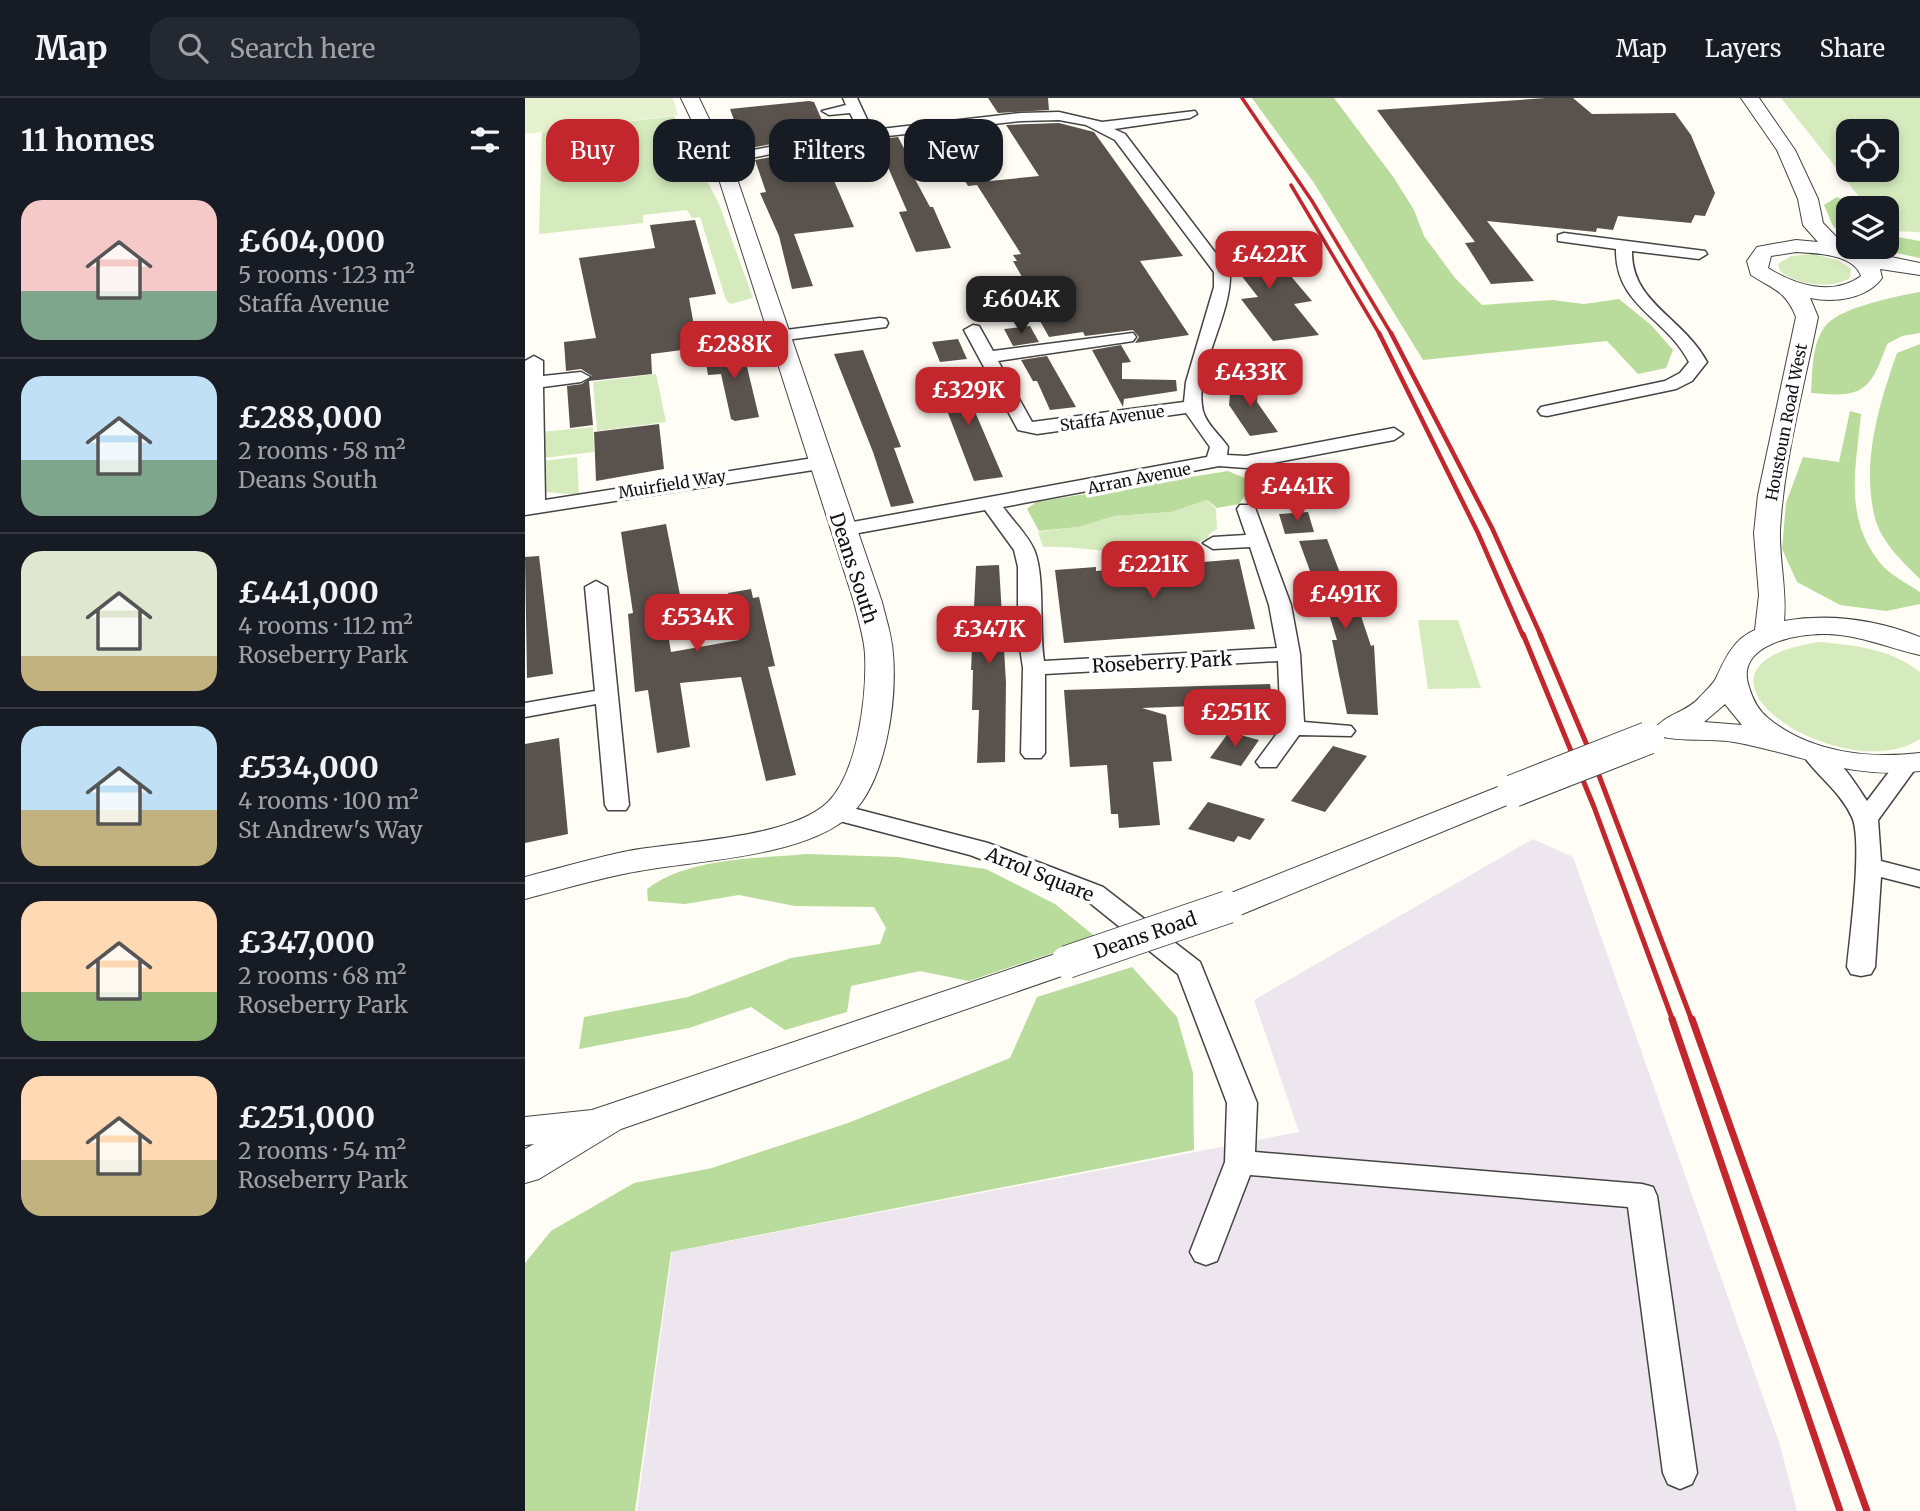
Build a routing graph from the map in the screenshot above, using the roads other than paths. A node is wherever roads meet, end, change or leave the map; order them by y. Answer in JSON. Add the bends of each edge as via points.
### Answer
{"nodes":[{"id":1,"x":690,"y":98,"type":"edge"},
{"id":2,"x":1750,"y":98,"type":"edge"},
{"id":3,"x":852,"y":103,"type":"edge"},
{"id":4,"x":829,"y":111,"type":"dead end"},
{"id":5,"x":1190,"y":114,"type":"dead end"},
{"id":6,"x":700,"y":119,"type":"edge"},
{"id":7,"x":860,"y":119,"type":"edge"},
{"id":8,"x":1104,"y":126,"type":"junction"},
{"id":9,"x":890,"y":131,"type":"edge"},
{"id":10,"x":727,"y":182,"type":"edge"},
{"id":11,"x":1813,"y":225,"type":"junction"},
{"id":12,"x":1564,"y":238,"type":"dead end"},
{"id":13,"x":1625,"y":246,"type":"junction"},
{"id":14,"x":1796,"y":246,"type":"junction"},
{"id":15,"x":1836,"y":248,"type":"edge"},
{"id":16,"x":1836,"y":251,"type":"edge"},
{"id":17,"x":1699,"y":254,"type":"dead end"},
{"id":18,"x":1860,"y":259,"type":"joint"},
{"id":19,"x":1920,"y":269,"type":"edge"},
{"id":20,"x":1920,"y":275,"type":"edge"},
{"id":21,"x":1869,"y":281,"type":"junction"},
{"id":22,"x":1786,"y":286,"type":"junction"},
{"id":23,"x":1844,"y":291,"type":"junction"},
{"id":24,"x":1807,"y":317,"type":"junction"},
{"id":25,"x":773,"y":320,"type":"junction"},
{"id":26,"x":880,"y":323,"type":"dead end"},
{"id":27,"x":973,"y":330,"type":"dead end"},
{"id":28,"x":1127,"y":337,"type":"dead end"},
{"id":29,"x":1072,"y":345,"type":"junction"},
{"id":30,"x":987,"y":357,"type":"junction"},
{"id":31,"x":1084,"y":365,"type":"dead end"},
{"id":32,"x":532,"y":371,"type":"edge"},
{"id":33,"x":581,"y":377,"type":"dead end"},
{"id":34,"x":1621,"y":396,"type":"junction"},
{"id":35,"x":1194,"y":406,"type":"junction"},
{"id":36,"x":1547,"y":411,"type":"dead end"},
{"id":37,"x":1640,"y":412,"type":"dead end"},
{"id":38,"x":1394,"y":434,"type":"dead end"},
{"id":39,"x":1216,"y":460,"type":"junction"},
{"id":40,"x":820,"y":463,"type":"junction"},
{"id":41,"x":991,"y":505,"type":"junction"},
{"id":42,"x":531,"y":508,"type":"edge"},
{"id":43,"x":1247,"y":509,"type":"dead end"},
{"id":44,"x":842,"y":530,"type":"junction"},
{"id":45,"x":1255,"y":540,"type":"junction"},
{"id":46,"x":1213,"y":543,"type":"dead end"},
{"id":47,"x":1770,"y":569,"type":"junction"},
{"id":48,"x":596,"y":587,"type":"dead end"},
{"id":49,"x":1819,"y":625,"type":"junction"},
{"id":50,"x":1769,"y":634,"type":"junction"},
{"id":51,"x":1916,"y":641,"type":"edge"},
{"id":52,"x":1289,"y":654,"type":"junction"},
{"id":53,"x":1034,"y":668,"type":"junction"},
{"id":54,"x":1731,"y":678,"type":"junction"},
{"id":55,"x":608,"y":695,"type":"junction"},
{"id":56,"x":525,"y":710,"type":"edge"},
{"id":57,"x":1293,"y":728,"type":"junction"},
{"id":58,"x":1343,"y":731,"type":"dead end"},
{"id":59,"x":1661,"y":734,"type":"junction"},
{"id":60,"x":1786,"y":742,"type":"junction"},
{"id":61,"x":1033,"y":753,"type":"dead end"},
{"id":62,"x":1814,"y":754,"type":"junction"},
{"id":63,"x":1268,"y":762,"type":"dead end"},
{"id":64,"x":1913,"y":763,"type":"edge"},
{"id":65,"x":618,"y":805,"type":"dead end"},
{"id":66,"x":837,"y":812,"type":"junction"},
{"id":67,"x":1866,"y":819,"type":"junction"},
{"id":68,"x":1869,"y":866,"type":"junction"},
{"id":69,"x":1920,"y":879,"type":"edge"},
{"id":70,"x":525,"y":888,"type":"edge"},
{"id":71,"x":1861,"y":967,"type":"dead end"},
{"id":72,"x":608,"y":1119,"type":"junction"},
{"id":73,"x":525,"y":1131,"type":"edge"},
{"id":74,"x":1240,"y":1162,"type":"junction"},
{"id":75,"x":525,"y":1168,"type":"edge"},
{"id":76,"x":1206,"y":1252,"type":"dead end"},
{"id":77,"x":1680,"y":1473,"type":"dead end"}],
"edges":[{"from":1,"to":6,"type":"street","name":"Deans South"},
{"from":2,"to":11,"type":"street","via":[[1786,150],[1808,199]]},
{"from":3,"to":4,"type":"street"},
{"from":3,"to":7,"type":"street"},
{"from":5,"to":8,"type":"street","via":[[1158,113]]},
{"from":8,"to":9,"type":"street","via":[[1059,116],[1006,113]]},
{"from":8,"to":35,"type":"street","via":[[1120,138],[1222,272],[1224,282],[1193,393]]},
{"from":10,"to":25,"type":"street","name":"Deans South"},
{"from":11,"to":14,"type":"street"},
{"from":11,"to":15,"type":"street"},
{"from":12,"to":13,"type":"street"},
{"from":13,"to":17,"type":"street"},
{"from":13,"to":34,"type":"street","via":[[1622,269],[1631,289],[1692,346],[1698,362],[1686,377],[1670,385]]},
{"from":14,"to":16,"type":"street"},
{"from":14,"to":22,"type":"street","via":[[1765,251],[1757,261],[1758,271]]},
{"from":18,"to":19,"type":"street"},
{"from":18,"to":21,"type":"street","via":[[1871,270]]},
{"from":20,"to":21,"type":"street"},
{"from":21,"to":23,"type":"street"},
{"from":22,"to":23,"type":"street","via":[[1814,292]]},
{"from":22,"to":24,"type":"street","name":"Houstoun Road West","via":[[1799,298]]},
{"from":23,"to":24,"type":"street","name":"Houstoun Road West"},
{"from":24,"to":47,"type":"street","name":"Houstoun Road West","via":[[1775,462],[1767,533]]},
{"from":25,"to":26,"type":"street"},
{"from":25,"to":40,"type":"street","name":"Deans South"},
{"from":27,"to":30,"type":"street","name":"Staffa Avenue"},
{"from":28,"to":29,"type":"street"},
{"from":29,"to":30,"type":"street"},
{"from":29,"to":31,"type":"street"},
{"from":30,"to":35,"type":"street","name":"Staffa Avenue","via":[[1025,426]]},
{"from":32,"to":33,"type":"street"},
{"from":32,"to":42,"type":"street"},
{"from":34,"to":36,"type":"street"},
{"from":34,"to":37,"type":"street"},
{"from":35,"to":39,"type":"street","name":"Arran Avenue","via":[[1219,447]]},
{"from":38,"to":39,"type":"street","via":[[1246,462]]},
{"from":39,"to":41,"type":"street","name":"Arran Avenue","via":[[1205,466]]},
{"from":40,"to":42,"type":"street","name":"Muirfield Way"},
{"from":40,"to":44,"type":"street","name":"Deans South"},
{"from":41,"to":44,"type":"street","name":"Arran Avenue"},
{"from":41,"to":53,"type":"street","via":[[1024,550]]},
{"from":43,"to":45,"type":"street"},
{"from":44,"to":66,"type":"street","name":"Deans South","via":[[868,602],[879,658],[866,758],[853,794]]},
{"from":45,"to":46,"type":"street"},
{"from":45,"to":52,"type":"street","via":[[1280,605]]},
{"from":47,"to":49,"type":"street","name":"Houstoun Road West","via":[[1790,598]]},
{"from":47,"to":50,"type":"street","name":"Houstoun Road West"},
{"from":48,"to":55,"type":"street"},
{"from":49,"to":50,"type":"street"},
{"from":49,"to":51,"type":"street","via":[[1865,629]]},
{"from":50,"to":54,"type":"street","name":"Deans Road","via":[[1736,661]]},
{"from":52,"to":53,"type":"street","name":"Roseberry Park"},
{"from":52,"to":57,"type":"street"},
{"from":53,"to":61,"type":"street"},
{"from":54,"to":59,"type":"street","name":"Deans Road","via":[[1706,708]]},
{"from":54,"to":60,"type":"street","via":[[1738,701],[1756,723]]},
{"from":55,"to":56,"type":"street"},
{"from":55,"to":65,"type":"street"},
{"from":57,"to":58,"type":"street"},
{"from":57,"to":63,"type":"street"},
{"from":59,"to":60,"type":"street","name":"Deans Road","via":[[1729,732]]},
{"from":59,"to":72,"type":"street","name":"Deans Road","bridge":true,"via":[[1228,907]]},
{"from":60,"to":62,"type":"street"},
{"from":62,"to":64,"type":"street","via":[[1876,766]]},
{"from":62,"to":67,"type":"street","via":[[1840,779]]},
{"from":64,"to":67,"type":"street"},
{"from":66,"to":70,"type":"street","name":"Deans South","via":[[804,828],[763,839],[628,863]]},
{"from":66,"to":74,"type":"street","name":"Arrol Square","via":[[979,849],[1094,893],[1190,970],[1242,1103]]},
{"from":67,"to":68,"type":"street"},
{"from":68,"to":69,"type":"street"},
{"from":68,"to":71,"type":"street"},
{"from":72,"to":73,"type":"street","name":"Deans Road"},
{"from":72,"to":75,"type":"street","name":"Deans Road"},
{"from":74,"to":76,"type":"street","name":"Arrol Square"},
{"from":74,"to":77,"type":"street","via":[[1641,1196]]}]}
